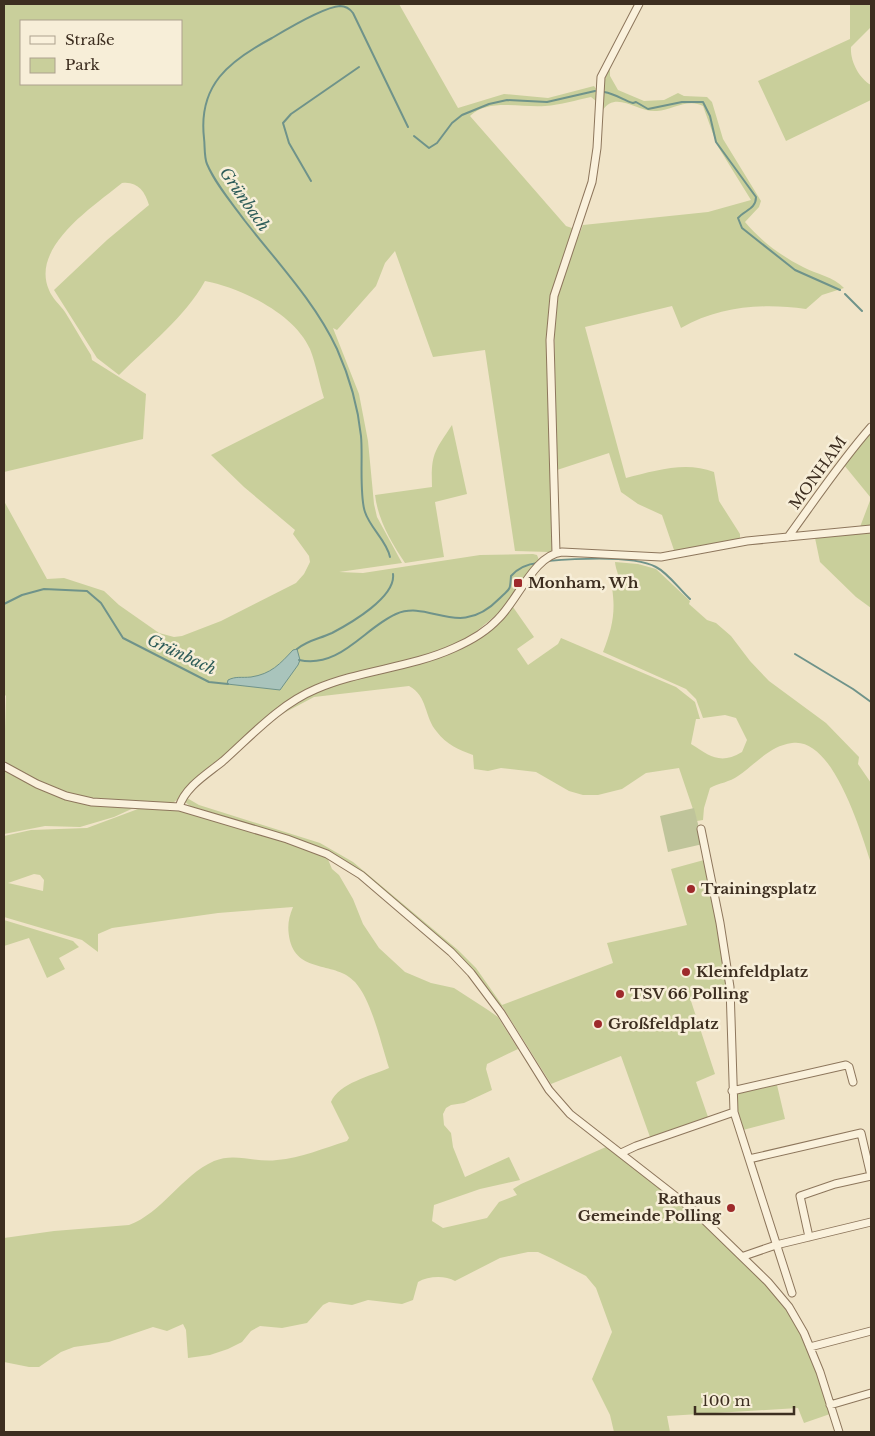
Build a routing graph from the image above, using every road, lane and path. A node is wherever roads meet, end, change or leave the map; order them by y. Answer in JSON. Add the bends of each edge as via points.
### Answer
{"nodes":[{"id":1,"x":638,"y":4,"type":"edge"},
{"id":2,"x":871,"y":427,"type":"edge"},
{"id":3,"x":871,"y":529,"type":"edge"},
{"id":4,"x":788,"y":537,"type":"junction"},
{"id":5,"x":556,"y":553,"type":"junction"},
{"id":6,"x":4,"y":766,"type":"edge"},
{"id":7,"x":179,"y":807,"type":"junction"},
{"id":8,"x":701,"y":829,"type":"dead end"},
{"id":9,"x":853,"y":1082,"type":"dead end"},
{"id":10,"x":732,"y":1091,"type":"junction"},
{"id":11,"x":734,"y":1112,"type":"junction"},
{"id":12,"x":620,"y":1153,"type":"junction"},
{"id":13,"x":748,"y":1159,"type":"junction"},
{"id":14,"x":871,"y":1176,"type":"edge"},
{"id":15,"x":871,"y":1222,"type":"edge"},
{"id":16,"x":809,"y":1237,"type":"junction"},
{"id":17,"x":776,"y":1245,"type":"junction"},
{"id":18,"x":744,"y":1256,"type":"junction"},
{"id":19,"x":792,"y":1293,"type":"dead end"},
{"id":20,"x":871,"y":1330,"type":"edge"},
{"id":21,"x":810,"y":1347,"type":"junction"},
{"id":22,"x":871,"y":1393,"type":"edge"},
{"id":23,"x":830,"y":1405,"type":"junction"},
{"id":24,"x":839,"y":1432,"type":"edge"}],
"edges":[{"from":1,"to":5,"type":"street","via":[[601,78],[592,182],[552,308],[550,340]]},
{"from":2,"to":4,"type":"street","name":"MONHAM","via":[[849,452]]},
{"from":3,"to":4,"type":"street"},
{"from":4,"to":5,"type":"street","via":[[730,543],[661,558]]},
{"from":5,"to":7,"type":"street","via":[[539,563],[508,609],[476,637],[440,654],[340,680],[306,694],[188,790]]},
{"from":6,"to":7,"type":"street","via":[[52,791],[81,800]]},
{"from":7,"to":12,"type":"street","via":[[313,847],[350,867],[451,952],[471,973],[561,1104]]},
{"from":8,"to":10,"type":"street","via":[[730,987]]},
{"from":9,"to":10,"type":"street","via":[[846,1065]]},
{"from":10,"to":11,"type":"street"},
{"from":11,"to":12,"type":"street"},
{"from":11,"to":13,"type":"street"},
{"from":12,"to":18,"type":"street","via":[[697,1213]]},
{"from":13,"to":14,"type":"street","via":[[861,1133]]},
{"from":13,"to":17,"type":"street"},
{"from":14,"to":16,"type":"street","via":[[800,1196]]},
{"from":15,"to":16,"type":"street"},
{"from":16,"to":17,"type":"street"},
{"from":17,"to":18,"type":"street"},
{"from":17,"to":19,"type":"street"},
{"from":18,"to":21,"type":"street","via":[[789,1307]]},
{"from":20,"to":21,"type":"street"},
{"from":21,"to":23,"type":"street"},
{"from":22,"to":23,"type":"street"},
{"from":23,"to":24,"type":"street"}]}
